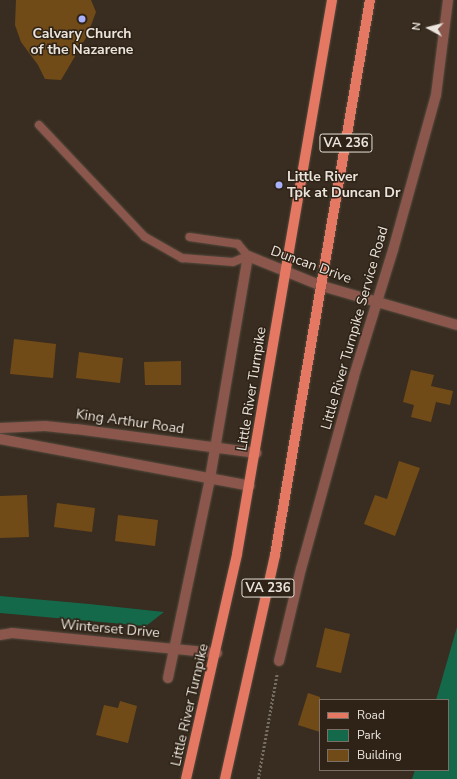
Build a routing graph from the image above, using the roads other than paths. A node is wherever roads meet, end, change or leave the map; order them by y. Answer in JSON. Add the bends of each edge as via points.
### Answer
{"nodes":[{"id":1,"x":332,"y":0,"type":"edge"},
{"id":2,"x":370,"y":0,"type":"edge"},
{"id":3,"x":448,"y":0,"type":"edge"},
{"id":4,"x":39,"y":125,"type":"dead end"},
{"id":5,"x":190,"y":237,"type":"dead end"},
{"id":6,"x":248,"y":256,"type":"junction"},
{"id":7,"x":286,"y":272,"type":"junction"},
{"id":8,"x":322,"y":286,"type":"junction"},
{"id":9,"x":376,"y":303,"type":"junction"},
{"id":10,"x":457,"y":325,"type":"edge"},
{"id":11,"x":0,"y":428,"type":"edge"},
{"id":12,"x":0,"y":439,"type":"edge"},
{"id":13,"x":215,"y":448,"type":"junction"},
{"id":14,"x":256,"y":454,"type":"junction"},
{"id":15,"x":210,"y":478,"type":"junction"},
{"id":16,"x":250,"y":486,"type":"junction"},
{"id":17,"x":0,"y":634,"type":"edge"},
{"id":18,"x":175,"y":649,"type":"junction"},
{"id":19,"x":217,"y":653,"type":"junction"},
{"id":20,"x":279,"y":661,"type":"road end"},
{"id":21,"x":168,"y":678,"type":"dead end"},
{"id":22,"x":186,"y":779,"type":"edge"},
{"id":23,"x":225,"y":779,"type":"edge"}],
"edges":[{"from":1,"to":7,"type":"main road","name":"Little River Turnpike","number":"VA 236"},
{"from":2,"to":8,"type":"main road","number":"VA 236"},
{"from":3,"to":9,"type":"street","name":"Little River Turnpike Service Road","via":[[436,95]]},
{"from":4,"to":6,"type":"lane","via":[[145,237],[182,258],[233,262]]},
{"from":5,"to":6,"type":"lane","via":[[238,244]]},
{"from":6,"to":7,"type":"street","name":"Duncan Drive"},
{"from":6,"to":13,"type":"street"},
{"from":7,"to":8,"type":"street","name":"Duncan Drive"},
{"from":7,"to":14,"type":"main road","name":"Little River Turnpike","number":"VA 236"},
{"from":8,"to":9,"type":"street","name":"Duncan Drive"},
{"from":8,"to":23,"type":"main road","number":"VA 236","via":[[275,555]]},
{"from":9,"to":10,"type":"street","name":"Duncan Drive"},
{"from":9,"to":20,"type":"street","name":"Little River Turnpike Service Road","via":[[301,569]]},
{"from":11,"to":13,"type":"street","name":"King Arthur Road","via":[[76,428]]},
{"from":12,"to":15,"type":"street"},
{"from":13,"to":14,"type":"street","name":"King Arthur Road"},
{"from":13,"to":15,"type":"street"},
{"from":14,"to":16,"type":"main road","name":"Little River Turnpike","number":"VA 236"},
{"from":15,"to":16,"type":"street"},
{"from":15,"to":18,"type":"street"},
{"from":16,"to":19,"type":"main road","name":"Little River Turnpike","number":"VA 236"},
{"from":17,"to":18,"type":"street","name":"Winterset Drive","via":[[12,633]]},
{"from":18,"to":19,"type":"street","name":"Winterset Drive"},
{"from":18,"to":21,"type":"street"},
{"from":19,"to":22,"type":"main road","name":"Little River Turnpike","number":"VA 236"}]}
